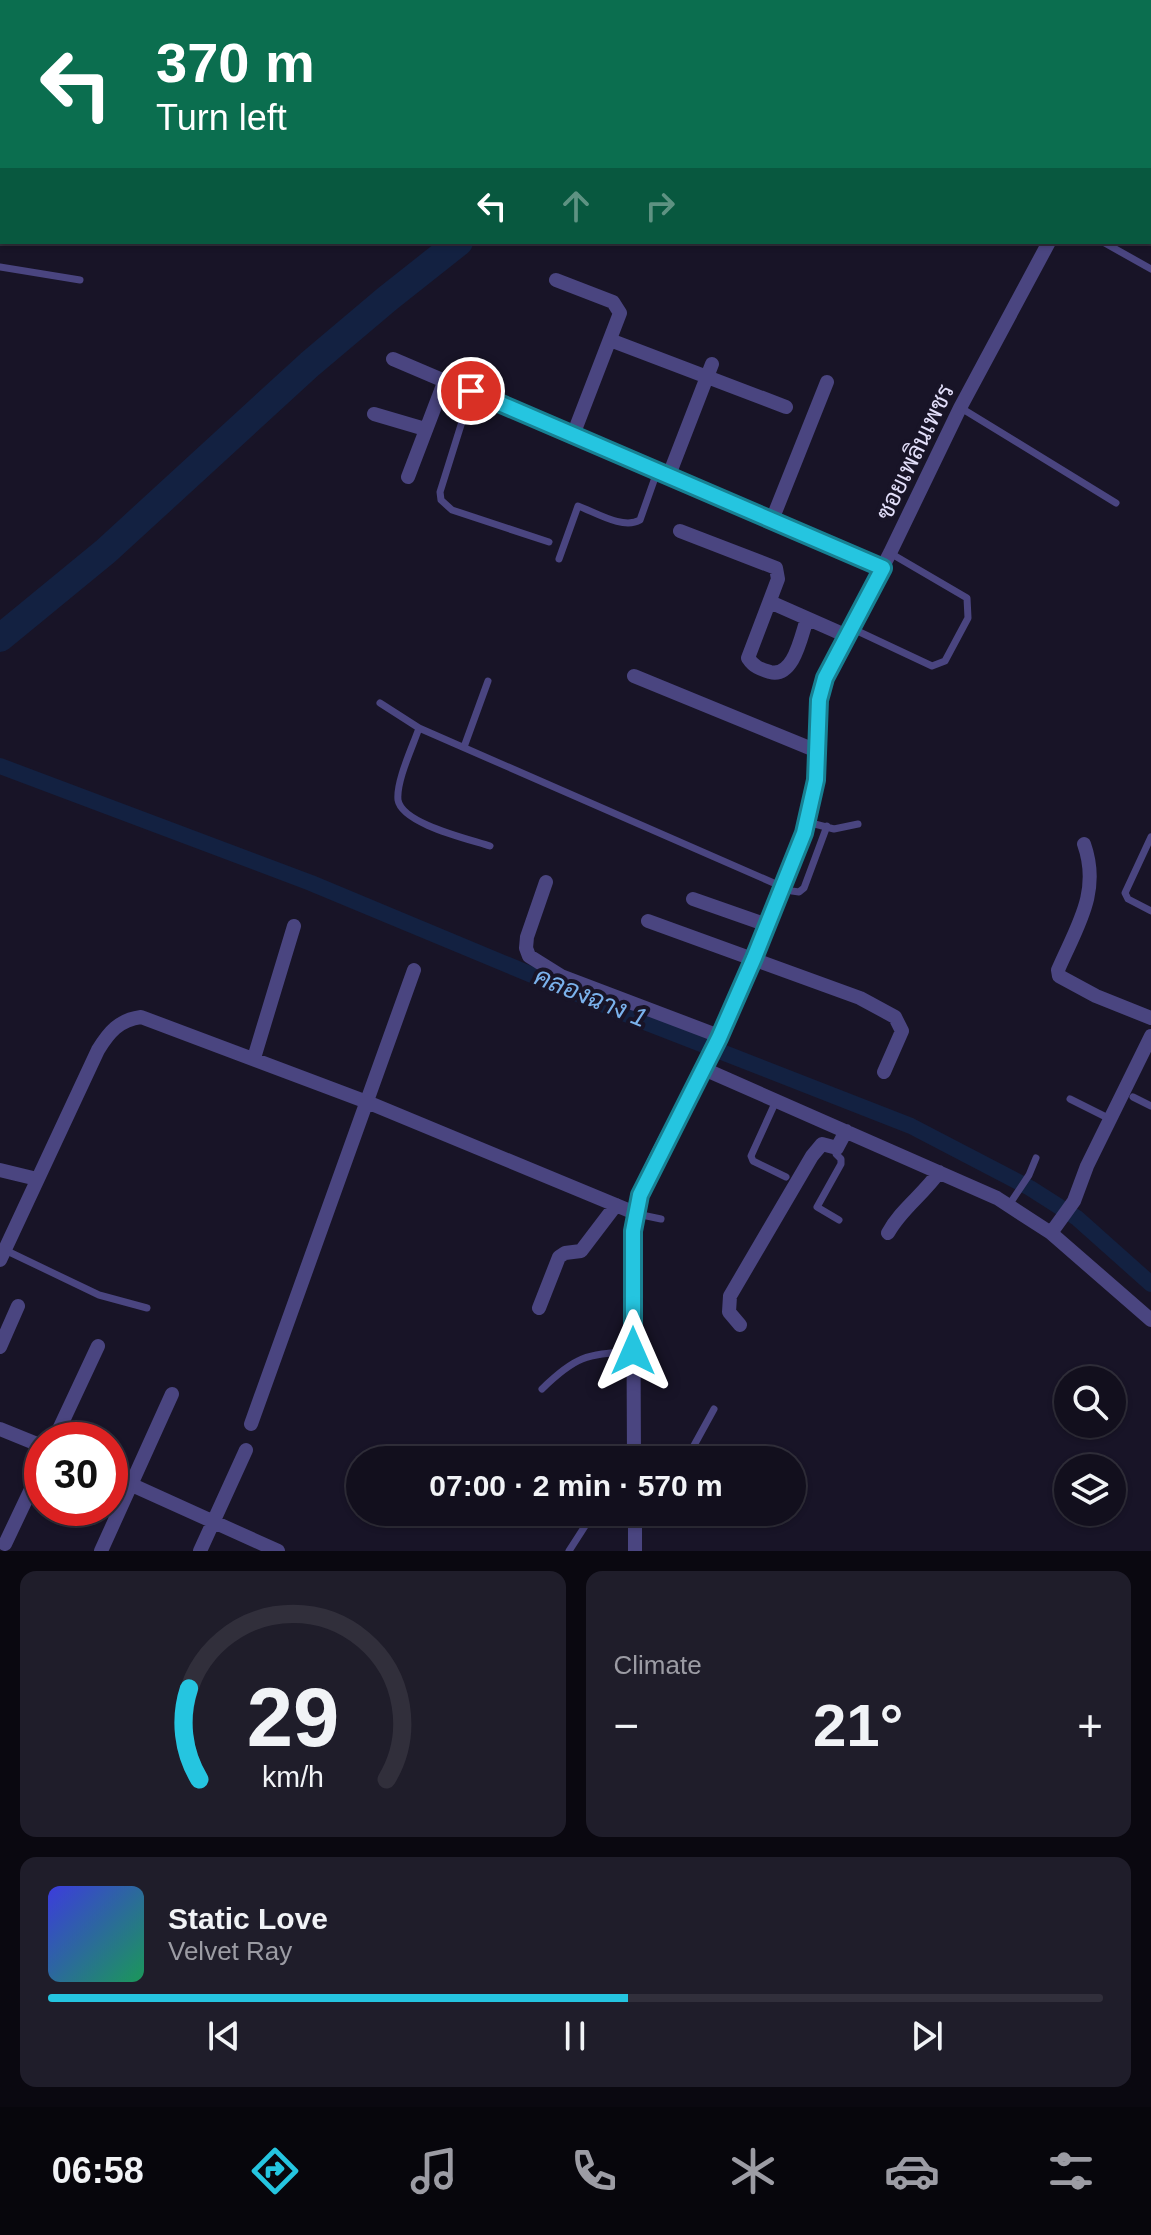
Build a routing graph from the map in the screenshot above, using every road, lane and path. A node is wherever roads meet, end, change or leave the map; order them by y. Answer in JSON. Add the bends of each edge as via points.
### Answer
{"nodes":[{"id":1,"x":1048,"y":244,"type":"edge"},
{"id":2,"x":1107,"y":244,"type":"edge"},
{"id":3,"x":0,"y":267,"type":"edge"},
{"id":4,"x":1151,"y":269,"type":"edge"},
{"id":5,"x":80,"y":280,"type":"dead end"},
{"id":6,"x":556,"y":280,"type":"dead end"},
{"id":7,"x":610,"y":340,"type":"junction"},
{"id":8,"x":393,"y":359,"type":"dead end"},
{"id":9,"x":710,"y":370,"type":"junction"},
{"id":10,"x":445,"y":380,"type":"junction"},
{"id":11,"x":827,"y":382,"type":"dead end"},
{"id":12,"x":471,"y":391,"type":"junction"},
{"id":13,"x":786,"y":407,"type":"dead end"},
{"id":14,"x":960,"y":408,"type":"junction"},
{"id":15,"x":374,"y":414,"type":"dead end"},
{"id":16,"x":425,"y":429,"type":"junction"},
{"id":17,"x":573,"y":435,"type":"junction"},
{"id":18,"x":664,"y":472,"type":"junction"},
{"id":19,"x":408,"y":477,"type":"dead end"},
{"id":20,"x":1116,"y":503,"type":"dead end"},
{"id":21,"x":772,"y":520,"type":"junction"},
{"id":22,"x":680,"y":531,"type":"dead end"},
{"id":23,"x":549,"y":542,"type":"dead end"},
{"id":24,"x":890,"y":553,"type":"junction"},
{"id":25,"x":559,"y":559,"type":"dead end"},
{"id":26,"x":883,"y":568,"type":"junction"},
{"id":27,"x":770,"y":602,"type":"junction"},
{"id":28,"x":807,"y":619,"type":"junction"},
{"id":29,"x":849,"y":632,"type":"junction"},
{"id":30,"x":634,"y":676,"type":"dead end"},
{"id":31,"x":488,"y":681,"type":"dead end"},
{"id":32,"x":380,"y":703,"type":"dead end"},
{"id":33,"x":419,"y":728,"type":"junction"},
{"id":34,"x":464,"y":747,"type":"junction"},
{"id":35,"x":817,"y":751,"type":"junction"},
{"id":36,"x":807,"y":822,"type":"junction"},
{"id":37,"x":858,"y":824,"type":"dead end"},
{"id":38,"x":827,"y":826,"type":"junction"},
{"id":39,"x":1151,"y":837,"type":"edge"},
{"id":40,"x":1084,"y":844,"type":"dead end"},
{"id":41,"x":490,"y":846,"type":"dead end"},
{"id":42,"x":1142,"y":855,"type":"junction"},
{"id":43,"x":1151,"y":860,"type":"edge"},
{"id":44,"x":546,"y":882,"type":"dead end"},
{"id":45,"x":781,"y":888,"type":"junction"},
{"id":46,"x":693,"y":899,"type":"dead end"},
{"id":47,"x":1151,"y":911,"type":"edge"},
{"id":48,"x":648,"y":921,"type":"dead end"},
{"id":49,"x":767,"y":925,"type":"junction"},
{"id":50,"x":294,"y":926,"type":"dead end"},
{"id":51,"x":754,"y":958,"type":"junction"},
{"id":52,"x":414,"y":970,"type":"dead end"},
{"id":53,"x":1151,"y":1018,"type":"edge"},
{"id":54,"x":1151,"y":1036,"type":"edge"},
{"id":55,"x":719,"y":1037,"type":"junction"},
{"id":56,"x":254,"y":1058,"type":"junction"},
{"id":57,"x":704,"y":1069,"type":"junction"},
{"id":58,"x":884,"y":1072,"type":"dead end"},
{"id":59,"x":1133,"y":1097,"type":"dead end"},
{"id":60,"x":1070,"y":1099,"type":"dead end"},
{"id":61,"x":776,"y":1101,"type":"junction"},
{"id":62,"x":367,"y":1102,"type":"junction"},
{"id":63,"x":1151,"y":1106,"type":"edge"},
{"id":64,"x":1110,"y":1119,"type":"junction"},
{"id":65,"x":846,"y":1131,"type":"junction"},
{"id":66,"x":837,"y":1148,"type":"junction"},
{"id":67,"x":1036,"y":1158,"type":"dead end"},
{"id":68,"x":0,"y":1170,"type":"edge"},
{"id":69,"x":939,"y":1172,"type":"junction"},
{"id":70,"x":786,"y":1177,"type":"dead end"},
{"id":71,"x":37,"y":1179,"type":"junction"},
{"id":72,"x":1011,"y":1202,"type":"junction"},
{"id":73,"x":616,"y":1205,"type":"junction"},
{"id":74,"x":635,"y":1213,"type":"junction"},
{"id":75,"x":661,"y":1219,"type":"dead end"},
{"id":76,"x":839,"y":1220,"type":"dead end"},
{"id":77,"x":7,"y":1228,"type":"edge"},
{"id":78,"x":1054,"y":1230,"type":"junction"},
{"id":79,"x":888,"y":1233,"type":"dead end"},
{"id":80,"x":2,"y":1255,"type":"edge"},
{"id":81,"x":18,"y":1306,"type":"dead end"},
{"id":82,"x":147,"y":1308,"type":"dead end"},
{"id":83,"x":539,"y":1308,"type":"dead end"},
{"id":84,"x":1151,"y":1320,"type":"edge"},
{"id":85,"x":740,"y":1325,"type":"dead end"},
{"id":86,"x":98,"y":1346,"type":"dead end"},
{"id":87,"x":0,"y":1347,"type":"edge"},
{"id":88,"x":633,"y":1351,"type":"junction"},
{"id":89,"x":542,"y":1389,"type":"dead end"},
{"id":90,"x":172,"y":1394,"type":"dead end"},
{"id":91,"x":714,"y":1409,"type":"dead end"},
{"id":92,"x":62,"y":1422,"type":"edge"},
{"id":93,"x":251,"y":1424,"type":"dead end"},
{"id":94,"x":0,"y":1429,"type":"edge"},
{"id":95,"x":24,"y":1439,"type":"edge"},
{"id":96,"x":634,"y":1446,"type":"edge"},
{"id":97,"x":694,"y":1446,"type":"edge"},
{"id":98,"x":246,"y":1450,"type":"dead end"},
{"id":99,"x":128,"y":1482,"type":"edge"},
{"id":100,"x":132,"y":1484,"type":"junction"},
{"id":101,"x":24,"y":1504,"type":"edge"},
{"id":102,"x":214,"y":1522,"type":"junction"},
{"id":103,"x":585,"y":1526,"type":"edge"},
{"id":104,"x":635,"y":1526,"type":"edge"},
{"id":105,"x":5,"y":1544,"type":"dead end"},
{"id":106,"x":101,"y":1551,"type":"edge"},
{"id":107,"x":200,"y":1551,"type":"edge"},
{"id":108,"x":278,"y":1551,"type":"edge"},
{"id":109,"x":569,"y":1551,"type":"edge"},
{"id":110,"x":635,"y":1551,"type":"edge"}],
"edges":[{"from":1,"to":14,"type":"street","name":"ซอยเพลินเพชร"},
{"from":2,"to":4,"type":"lane"},
{"from":3,"to":5,"type":"lane"},
{"from":6,"to":7,"type":"street","via":[[618,307]]},
{"from":7,"to":9,"type":"street"},
{"from":7,"to":17,"type":"street"},
{"from":8,"to":10,"type":"street"},
{"from":9,"to":13,"type":"street"},
{"from":9,"to":18,"type":"street"},
{"from":10,"to":12,"type":"street"},
{"from":10,"to":16,"type":"street"},
{"from":11,"to":21,"type":"street"},
{"from":12,"to":17,"type":"street"},
{"from":12,"to":23,"type":"lane","via":[[441,500],[452,510]]},
{"from":14,"to":20,"type":"lane"},
{"from":14,"to":24,"type":"street","name":"ซอยเพลินเพชร"},
{"from":15,"to":16,"type":"street"},
{"from":16,"to":19,"type":"street"},
{"from":17,"to":18,"type":"street"},
{"from":18,"to":21,"type":"street"},
{"from":18,"to":25,"type":"lane","via":[[634,524],[578,506]]},
{"from":21,"to":26,"type":"street"},
{"from":22,"to":27,"type":"street","via":[[776,568]]},
{"from":24,"to":26,"type":"street","name":"ซอยเพลินเพชร"},
{"from":24,"to":29,"type":"lane","via":[[967,598],[968,618],[957,640],[945,661],[932,666]]},
{"from":26,"to":29,"type":"street","name":"ซอยเพลินเพชร"},
{"from":27,"to":28,"type":"street"},
{"from":27,"to":28,"type":"street","via":[[748,658],[759,669],[784,671]]},
{"from":28,"to":29,"type":"street"},
{"from":29,"to":35,"type":"street","name":"ซอยเพลินเพชร","via":[[819,700]]},
{"from":30,"to":35,"type":"street"},
{"from":31,"to":34,"type":"lane"},
{"from":32,"to":33,"type":"lane"},
{"from":33,"to":34,"type":"lane"},
{"from":33,"to":41,"type":"lane","via":[[400,785],[400,805],[416,821]]},
{"from":34,"to":45,"type":"lane"},
{"from":35,"to":36,"type":"street","name":"ซอยเพลินเพชร"},
{"from":36,"to":38,"type":"lane"},
{"from":36,"to":45,"type":"street","name":"ซอยเพลินเพชร"},
{"from":37,"to":38,"type":"lane"},
{"from":38,"to":45,"type":"lane","via":[[804,888]]},
{"from":39,"to":42,"type":"lane"},
{"from":40,"to":53,"type":"street","via":[[1090,892],[1059,976]]},
{"from":42,"to":43,"type":"lane"},
{"from":42,"to":47,"type":"lane","via":[[1125,893]]},
{"from":44,"to":55,"type":"street","via":[[527,937],[529,956],[561,976]]},
{"from":45,"to":49,"type":"street","name":"ซอยเพลินเพชร"},
{"from":46,"to":49,"type":"street"},
{"from":48,"to":51,"type":"street"},
{"from":49,"to":51,"type":"street","name":"ซอยเพลินเพชร"},
{"from":50,"to":56,"type":"street"},
{"from":51,"to":55,"type":"street","name":"ซอยเพลินเพชร"},
{"from":51,"to":58,"type":"street","via":[[860,998],[895,1017],[900,1037]]},
{"from":52,"to":62,"type":"street"},
{"from":54,"to":64,"type":"street"},
{"from":55,"to":57,"type":"street","name":"ซอยเพลินเพชร"},
{"from":56,"to":62,"type":"street"},
{"from":56,"to":71,"type":"street","via":[[154,1019],[119,1023],[98,1050]]},
{"from":57,"to":61,"type":"street"},
{"from":57,"to":74,"type":"street","name":"ซอยเพลินเพชร","via":[[650,1172]]},
{"from":59,"to":63,"type":"lane"},
{"from":60,"to":64,"type":"lane"},
{"from":61,"to":65,"type":"street"},
{"from":61,"to":70,"type":"lane","via":[[751,1156]]},
{"from":62,"to":73,"type":"street"},
{"from":62,"to":93,"type":"street"},
{"from":64,"to":78,"type":"street","via":[[1069,1210]]},
{"from":65,"to":66,"type":"street"},
{"from":65,"to":69,"type":"street"},
{"from":66,"to":76,"type":"lane","via":[[841,1164],[817,1207]]},
{"from":66,"to":85,"type":"street","via":[[825,1143],[812,1156],[730,1296],[729,1312]]},
{"from":67,"to":72,"type":"lane"},
{"from":68,"to":71,"type":"street"},
{"from":69,"to":72,"type":"street"},
{"from":69,"to":79,"type":"street"},
{"from":71,"to":77,"type":"street"},
{"from":72,"to":78,"type":"street"},
{"from":73,"to":74,"type":"street"},
{"from":73,"to":83,"type":"street","via":[[581,1251],[559,1257]]},
{"from":74,"to":75,"type":"lane"},
{"from":74,"to":88,"type":"street","name":"ซอยเพลินเพชร"},
{"from":77,"to":80,"type":"street"},
{"from":78,"to":84,"type":"street"},
{"from":80,"to":82,"type":"lane","via":[[99,1295]]},
{"from":81,"to":87,"type":"street"},
{"from":86,"to":92,"type":"street"},
{"from":88,"to":89,"type":"lane","via":[[580,1358]]},
{"from":88,"to":96,"type":"street","name":"ซอยเพลินเพชร"},
{"from":90,"to":100,"type":"street"},
{"from":91,"to":97,"type":"lane"},
{"from":94,"to":95,"type":"street"},
{"from":98,"to":102,"type":"street"},
{"from":99,"to":100,"type":"street"},
{"from":100,"to":102,"type":"street"},
{"from":100,"to":106,"type":"street"},
{"from":101,"to":105,"type":"street"},
{"from":102,"to":107,"type":"street"},
{"from":102,"to":108,"type":"street"},
{"from":103,"to":109,"type":"lane"},
{"from":104,"to":110,"type":"street"}]}
